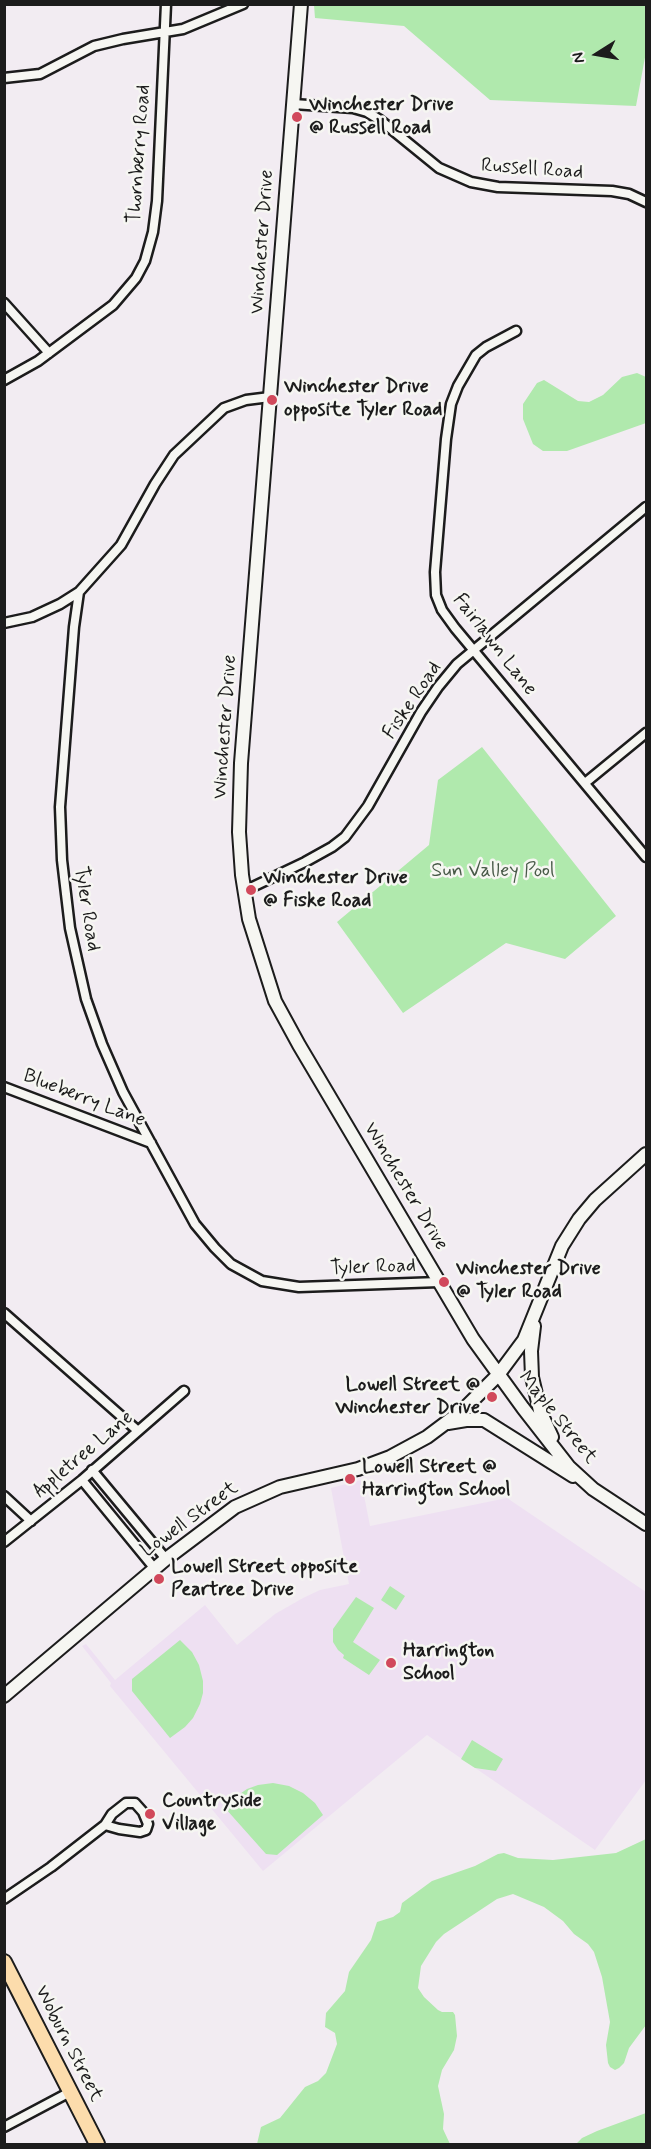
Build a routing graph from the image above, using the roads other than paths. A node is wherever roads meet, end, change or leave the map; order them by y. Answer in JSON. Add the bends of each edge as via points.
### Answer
{"nodes":[{"id":1,"x":166,"y":4,"type":"edge"},
{"id":2,"x":243,"y":4,"type":"edge"},
{"id":3,"x":300,"y":11,"type":"edge"},
{"id":4,"x":164,"y":33,"type":"junction"},
{"id":5,"x":4,"y":78,"type":"edge"},
{"id":6,"x":293,"y":104,"type":"junction"},
{"id":7,"x":646,"y":202,"type":"edge"},
{"id":8,"x":4,"y":303,"type":"edge"},
{"id":9,"x":516,"y":331,"type":"dead end"},
{"id":10,"x":49,"y":353,"type":"junction"},
{"id":11,"x":4,"y":380,"type":"edge"},
{"id":12,"x":270,"y":397,"type":"junction"},
{"id":13,"x":646,"y":507,"type":"edge"},
{"id":14,"x":79,"y":591,"type":"junction"},
{"id":15,"x":4,"y":623,"type":"edge"},
{"id":16,"x":474,"y":651,"type":"junction"},
{"id":17,"x":646,"y":733,"type":"edge"},
{"id":18,"x":585,"y":783,"type":"junction"},
{"id":19,"x":646,"y":857,"type":"edge"},
{"id":20,"x":244,"y":891,"type":"junction"},
{"id":21,"x":4,"y":1087,"type":"edge"},
{"id":22,"x":151,"y":1143,"type":"junction"},
{"id":23,"x":646,"y":1154,"type":"edge"},
{"id":24,"x":439,"y":1281,"type":"junction"},
{"id":25,"x":546,"y":1286,"type":"junction"},
{"id":26,"x":4,"y":1313,"type":"edge"},
{"id":27,"x":498,"y":1375,"type":"junction"},
{"id":28,"x":184,"y":1391,"type":"dead end"},
{"id":29,"x":445,"y":1424,"type":"junction"},
{"id":30,"x":138,"y":1431,"type":"junction"},
{"id":31,"x":569,"y":1467,"type":"junction"},
{"id":32,"x":92,"y":1470,"type":"junction"},
{"id":33,"x":82,"y":1480,"type":"junction"},
{"id":34,"x":585,"y":1482,"type":"junction"},
{"id":35,"x":4,"y":1496,"type":"edge"},
{"id":36,"x":31,"y":1521,"type":"junction"},
{"id":37,"x":646,"y":1524,"type":"edge"},
{"id":38,"x":4,"y":1542,"type":"edge"},
{"id":39,"x":166,"y":1559,"type":"junction"},
{"id":40,"x":155,"y":1569,"type":"junction"},
{"id":41,"x":4,"y":1696,"type":"edge"},
{"id":42,"x":105,"y":1825,"type":"junction"},
{"id":43,"x":4,"y":1899,"type":"edge"},
{"id":44,"x":4,"y":1962,"type":"edge"},
{"id":45,"x":70,"y":2092,"type":"junction"},
{"id":46,"x":4,"y":2127,"type":"edge"},
{"id":47,"x":97,"y":2145,"type":"edge"}],
"edges":[{"from":1,"to":4,"type":"street","name":"Thornberry Road"},
{"from":2,"to":4,"type":"street"},
{"from":3,"to":6,"type":"main road","name":"Winchester Drive"},
{"from":4,"to":5,"type":"street","via":[[94,46],[40,74]]},
{"from":4,"to":10,"type":"street","name":"Thornberry Road","via":[[157,201],[145,261],[113,305]]},
{"from":6,"to":7,"type":"street","name":"Russell Road","via":[[367,112],[439,168],[471,182],[517,188],[612,191]]},
{"from":6,"to":12,"type":"main road","name":"Winchester Drive"},
{"from":8,"to":10,"type":"street"},
{"from":9,"to":16,"type":"street","name":"Fairlawn Lane","via":[[474,358],[458,386],[449,415],[435,587],[442,610]]},
{"from":10,"to":11,"type":"street","name":"Thornberry Road"},
{"from":12,"to":14,"type":"street","via":[[224,408],[174,455],[121,545]]},
{"from":12,"to":20,"type":"main road","name":"Winchester Drive","via":[[241,763],[239,832]]},
{"from":13,"to":16,"type":"street","name":"Fiske Road"},
{"from":14,"to":15,"type":"street","via":[[32,617]]},
{"from":14,"to":22,"type":"street","name":"Tyler Road","via":[[60,807],[64,883],[86,999],[123,1092]]},
{"from":16,"to":18,"type":"street","name":"Fairlawn Lane"},
{"from":16,"to":20,"type":"street","name":"Fiske Road","via":[[438,687],[368,806],[345,837],[332,848]]},
{"from":17,"to":18,"type":"street"},
{"from":18,"to":19,"type":"street","name":"Fairlawn Lane"},
{"from":20,"to":24,"type":"main road","name":"Winchester Drive","via":[[275,1001],[327,1096]]},
{"from":21,"to":22,"type":"street","name":"Blueberry Lane"},
{"from":22,"to":24,"type":"street","name":"Tyler Road","via":[[195,1224],[231,1264],[262,1281],[299,1287]]},
{"from":23,"to":25,"type":"main road","name":"Lowell Street","via":[[579,1219],[562,1246]]},
{"from":24,"to":27,"type":"main road","name":"Winchester Drive"},
{"from":25,"to":27,"type":"main road","name":"Lowell Street","via":[[528,1333]]},
{"from":25,"to":31,"type":"main road","via":[[532,1336],[532,1377],[544,1422]]},
{"from":26,"to":30,"type":"street"},
{"from":27,"to":29,"type":"main road","name":"Lowell Street"},
{"from":27,"to":31,"type":"main road","name":"Maple Street"},
{"from":28,"to":30,"type":"street","name":"Appletree Lane"},
{"from":29,"to":34,"type":"main road","via":[[484,1420]]},
{"from":29,"to":39,"type":"main road","name":"Lowell Street","via":[[407,1449],[374,1463],[288,1484],[254,1497],[225,1513]]},
{"from":30,"to":32,"type":"street","name":"Appletree Lane"},
{"from":31,"to":34,"type":"main road","name":"Maple Street"},
{"from":32,"to":33,"type":"street","name":"Appletree Lane"},
{"from":32,"to":39,"type":"street"},
{"from":33,"to":36,"type":"street","name":"Appletree Lane"},
{"from":33,"to":40,"type":"street"},
{"from":34,"to":37,"type":"main road","name":"Maple Street"},
{"from":35,"to":36,"type":"street"},
{"from":36,"to":38,"type":"street","name":"Appletree Lane"},
{"from":39,"to":40,"type":"main road","name":"Lowell Street"},
{"from":40,"to":41,"type":"main road","name":"Lowell Street"},
{"from":42,"to":42,"type":"street","via":[[112,1814],[129,1802],[143,1812],[148,1824],[140,1832]]},
{"from":42,"to":43,"type":"street"},
{"from":44,"to":45,"type":"main road","name":"Woburn Street"},
{"from":45,"to":46,"type":"street"},
{"from":45,"to":47,"type":"main road","name":"Woburn Street"}]}
